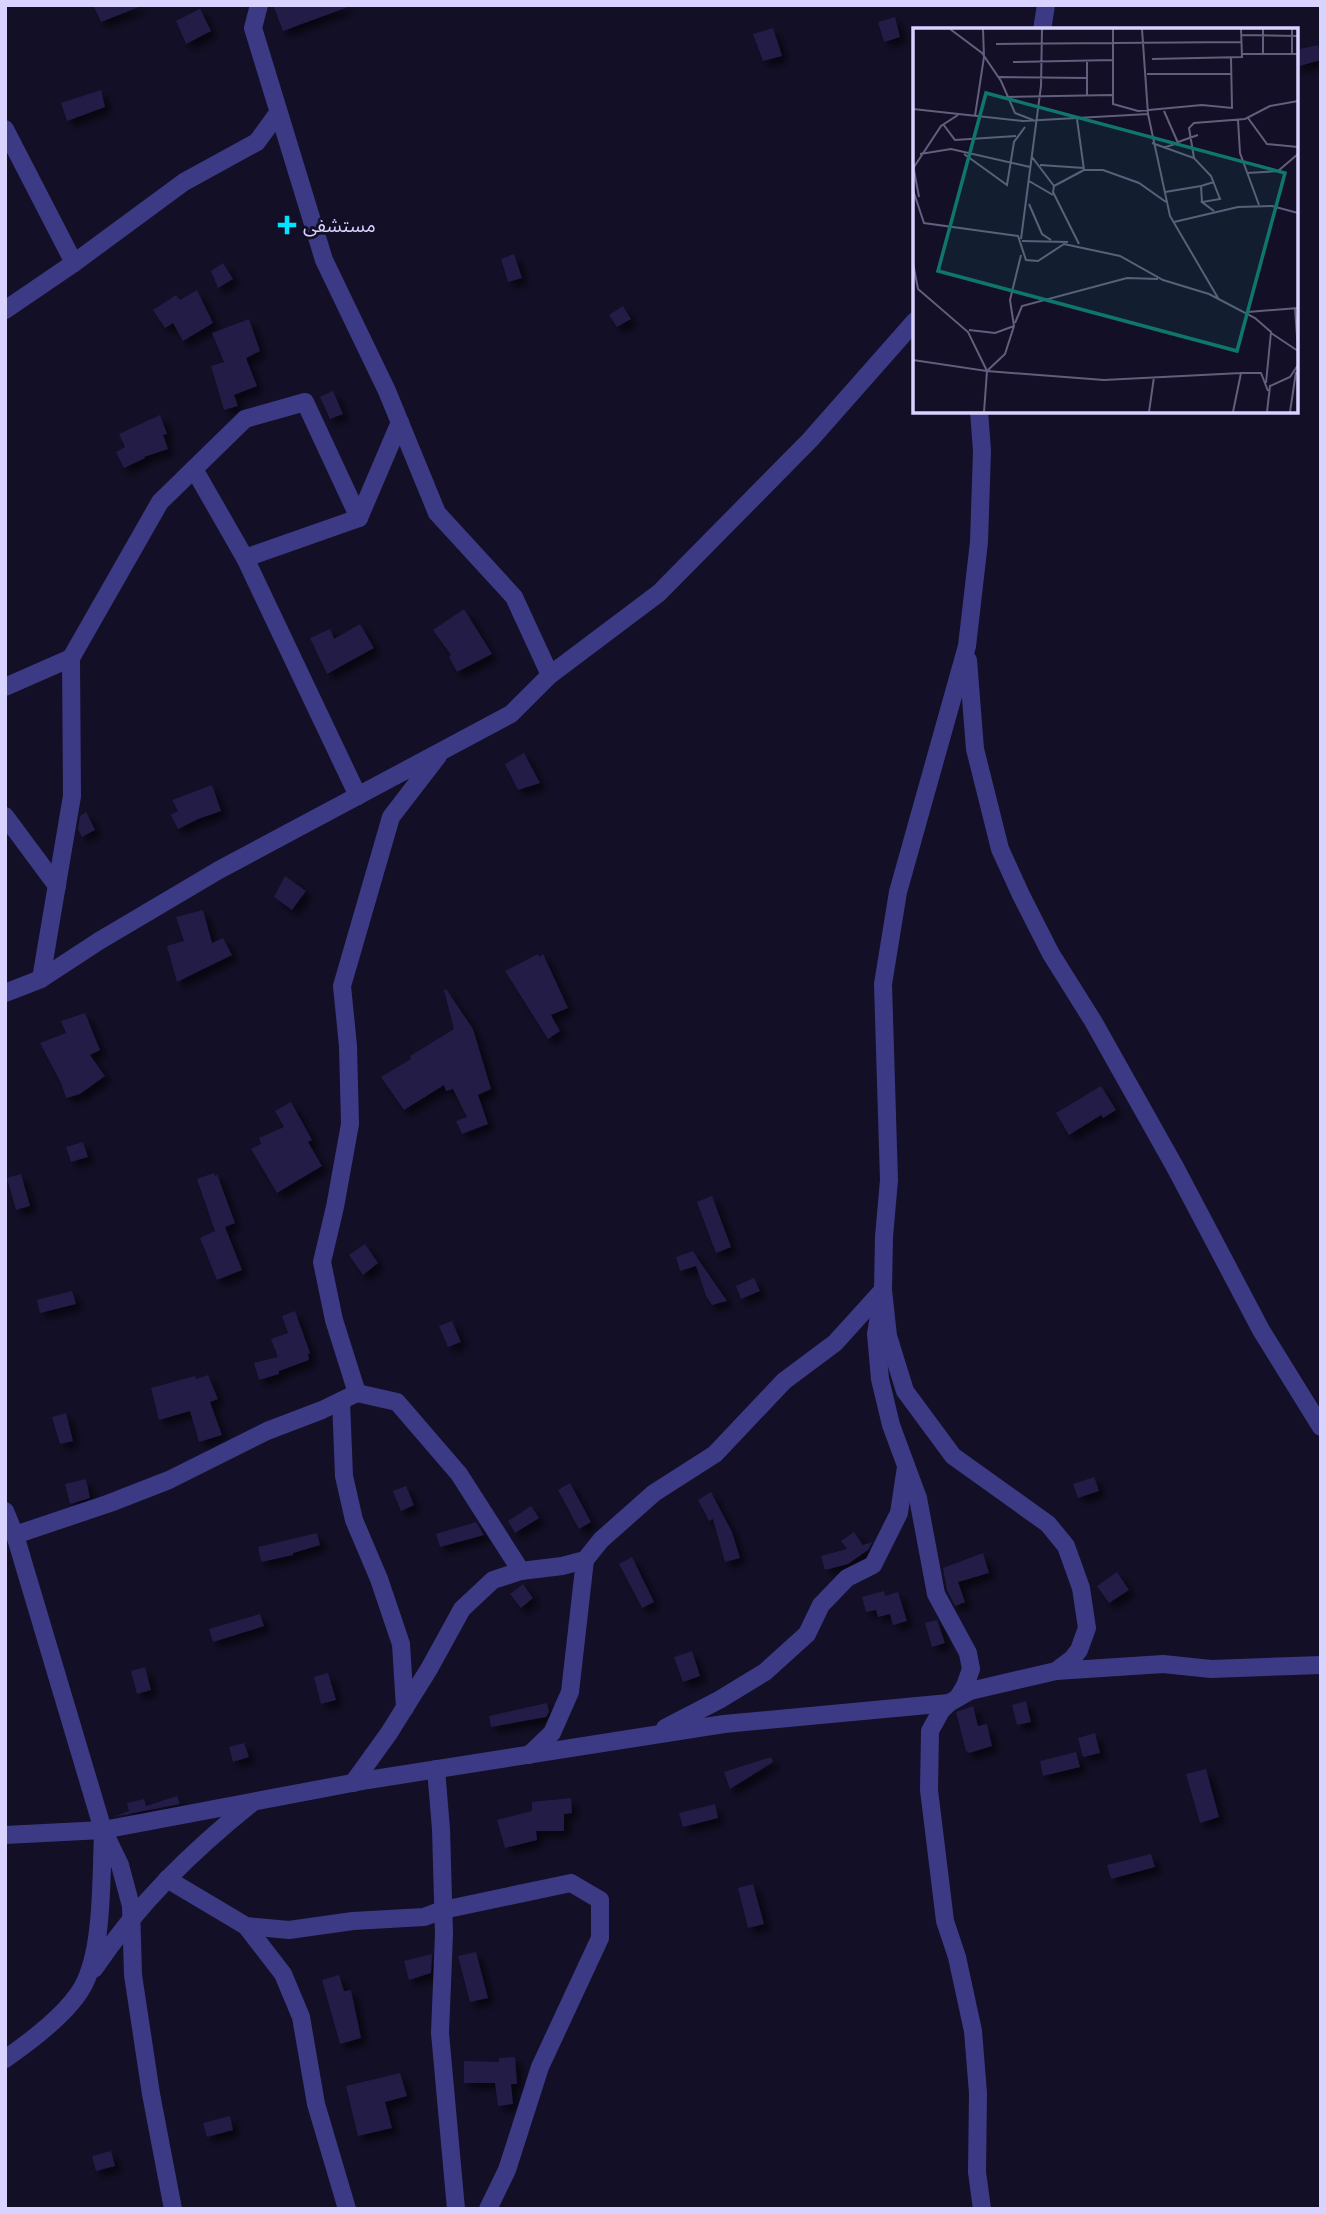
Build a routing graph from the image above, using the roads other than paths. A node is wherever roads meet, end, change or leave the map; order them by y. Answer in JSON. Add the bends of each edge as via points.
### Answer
{"nodes":[{"id":1,"x":259,"y":5,"type":"edge"},
{"id":2,"x":1037,"y":5,"type":"edge"},
{"id":3,"x":1046,"y":5,"type":"edge"},
{"id":4,"x":1042,"y":28,"type":"edge"},
{"id":5,"x":278,"y":113,"type":"junction"},
{"id":6,"x":5,"y":129,"type":"edge"},
{"id":7,"x":74,"y":263,"type":"junction"},
{"id":8,"x":5,"y":310,"type":"edge"},
{"id":9,"x":913,"y":323,"type":"edge"},
{"id":10,"x":979,"y":413,"type":"edge"},
{"id":11,"x":400,"y":422,"type":"junction"},
{"id":12,"x":194,"y":469,"type":"junction"},
{"id":13,"x":359,"y":518,"type":"junction"},
{"id":14,"x":245,"y":558,"type":"junction"},
{"id":15,"x":967,"y":646,"type":"junction"},
{"id":16,"x":71,"y":658,"type":"junction"},
{"id":17,"x":550,"y":675,"type":"junction"},
{"id":18,"x":5,"y":687,"type":"edge"},
{"id":19,"x":441,"y":751,"type":"junction"},
{"id":20,"x":358,"y":796,"type":"junction"},
{"id":21,"x":5,"y":816,"type":"edge"},
{"id":22,"x":57,"y":886,"type":"junction"},
{"id":23,"x":41,"y":979,"type":"junction"},
{"id":24,"x":5,"y":993,"type":"edge"},
{"id":25,"x":883,"y":1290,"type":"junction"},
{"id":26,"x":349,"y":1397,"type":"junction"},
{"id":27,"x":1321,"y":1427,"type":"edge"},
{"id":28,"x":906,"y":1464,"type":"junction"},
{"id":29,"x":5,"y":1511,"type":"edge"},
{"id":30,"x":15,"y":1535,"type":"junction"},
{"id":31,"x":585,"y":1560,"type":"junction"},
{"id":32,"x":522,"y":1571,"type":"junction"},
{"id":33,"x":1321,"y":1665,"type":"edge"},
{"id":34,"x":1056,"y":1671,"type":"junction"},
{"id":35,"x":954,"y":1699,"type":"junction"},
{"id":36,"x":405,"y":1708,"type":"junction"},
{"id":37,"x":649,"y":1736,"type":"junction"},
{"id":38,"x":529,"y":1755,"type":"junction"},
{"id":39,"x":436,"y":1769,"type":"junction"},
{"id":40,"x":353,"y":1783,"type":"junction"},
{"id":41,"x":253,"y":1801,"type":"junction"},
{"id":42,"x":103,"y":1830,"type":"junction"},
{"id":43,"x":5,"y":1835,"type":"edge"},
{"id":44,"x":167,"y":1879,"type":"junction"},
{"id":45,"x":443,"y":1910,"type":"junction"},
{"id":46,"x":131,"y":1917,"type":"junction"},
{"id":47,"x":246,"y":1926,"type":"junction"},
{"id":48,"x":86,"y":1981,"type":"junction"},
{"id":49,"x":5,"y":2059,"type":"edge"},
{"id":50,"x":173,"y":2209,"type":"edge"},
{"id":51,"x":347,"y":2209,"type":"edge"},
{"id":52,"x":456,"y":2209,"type":"edge"},
{"id":53,"x":488,"y":2209,"type":"edge"},
{"id":54,"x":982,"y":2209,"type":"edge"}],
"edges":[{"from":1,"to":5,"type":"street","via":[[253,28]]},
{"from":2,"to":4,"type":"street"},
{"from":3,"to":4,"type":"street"},
{"from":5,"to":7,"type":"street","via":[[257,142],[184,182]]},
{"from":5,"to":11,"type":"street","via":[[324,260]]},
{"from":6,"to":7,"type":"street"},
{"from":7,"to":8,"type":"street"},
{"from":9,"to":17,"type":"street","via":[[810,440],[659,593]]},
{"from":10,"to":15,"type":"street","via":[[979,542]]},
{"from":11,"to":13,"type":"street"},
{"from":11,"to":17,"type":"street","via":[[437,513],[514,597]]},
{"from":12,"to":13,"type":"street","via":[[245,419],[305,402]]},
{"from":12,"to":14,"type":"street"},
{"from":12,"to":16,"type":"street","via":[[160,502]]},
{"from":13,"to":14,"type":"street"},
{"from":14,"to":20,"type":"street"},
{"from":15,"to":25,"type":"street","via":[[898,892],[883,984],[889,1180]]},
{"from":15,"to":27,"type":"street","via":[[975,749],[1000,849],[1051,954],[1175,1167],[1261,1330]]},
{"from":16,"to":18,"type":"street"},
{"from":16,"to":22,"type":"street","via":[[72,796]]},
{"from":17,"to":19,"type":"street","via":[[511,714]]},
{"from":19,"to":20,"type":"street"},
{"from":19,"to":26,"type":"street","via":[[391,817],[342,986],[350,1124],[322,1262]]},
{"from":20,"to":23,"type":"street","via":[[219,870]]},
{"from":21,"to":22,"type":"street"},
{"from":22,"to":23,"type":"street"},
{"from":23,"to":24,"type":"street"},
{"from":25,"to":28,"type":"street","via":[[876,1334],[880,1379]]},
{"from":25,"to":31,"type":"street","via":[[835,1343],[784,1381],[715,1454],[654,1493]]},
{"from":25,"to":34,"type":"street","via":[[888,1336],[898,1369],[905,1391],[922,1417],[953,1456],[1048,1524],[1066,1546],[1081,1588],[1087,1628],[1079,1650]]},
{"from":26,"to":30,"type":"street","via":[[169,1480]]},
{"from":26,"to":32,"type":"street","via":[[397,1402],[459,1474]]},
{"from":26,"to":36,"type":"street","via":[[344,1476],[354,1520],[401,1644]]},
{"from":28,"to":35,"type":"street","via":[[918,1498],[936,1594],[968,1653],[971,1670]]},
{"from":28,"to":37,"type":"street","via":[[899,1513],[873,1565],[847,1578],[821,1605],[807,1634],[765,1672]]},
{"from":29,"to":30,"type":"street"},
{"from":30,"to":42,"type":"street"},
{"from":31,"to":32,"type":"street"},
{"from":31,"to":38,"type":"street","via":[[570,1692],[552,1733]]},
{"from":32,"to":36,"type":"street","via":[[493,1580],[462,1609]]},
{"from":33,"to":34,"type":"street","via":[[1211,1669],[1163,1664]]},
{"from":34,"to":35,"type":"street"},
{"from":35,"to":37,"type":"street"},
{"from":35,"to":54,"type":"street","via":[[930,1731],[929,1790],[945,1921],[973,2031]]},
{"from":36,"to":40,"type":"street"},
{"from":37,"to":38,"type":"street"},
{"from":38,"to":39,"type":"street"},
{"from":39,"to":40,"type":"street"},
{"from":39,"to":45,"type":"street"},
{"from":40,"to":41,"type":"street"},
{"from":41,"to":42,"type":"street"},
{"from":41,"to":44,"type":"street"},
{"from":42,"to":43,"type":"street"},
{"from":42,"to":46,"type":"street","via":[[120,1865]]},
{"from":42,"to":48,"type":"street","via":[[98,1924]]},
{"from":44,"to":46,"type":"street"},
{"from":44,"to":47,"type":"street"},
{"from":45,"to":47,"type":"street","via":[[424,1917],[289,1930]]},
{"from":45,"to":52,"type":"street","via":[[440,2033]]},
{"from":45,"to":53,"type":"street","via":[[570,1883],[600,1900],[600,1938],[540,2067],[507,2170]]},
{"from":46,"to":48,"type":"street"},
{"from":46,"to":50,"type":"street","via":[[133,1975]]},
{"from":47,"to":51,"type":"street","via":[[283,1974],[301,2017],[316,2104]]},
{"from":48,"to":49,"type":"street","via":[[38,2036]]}]}
